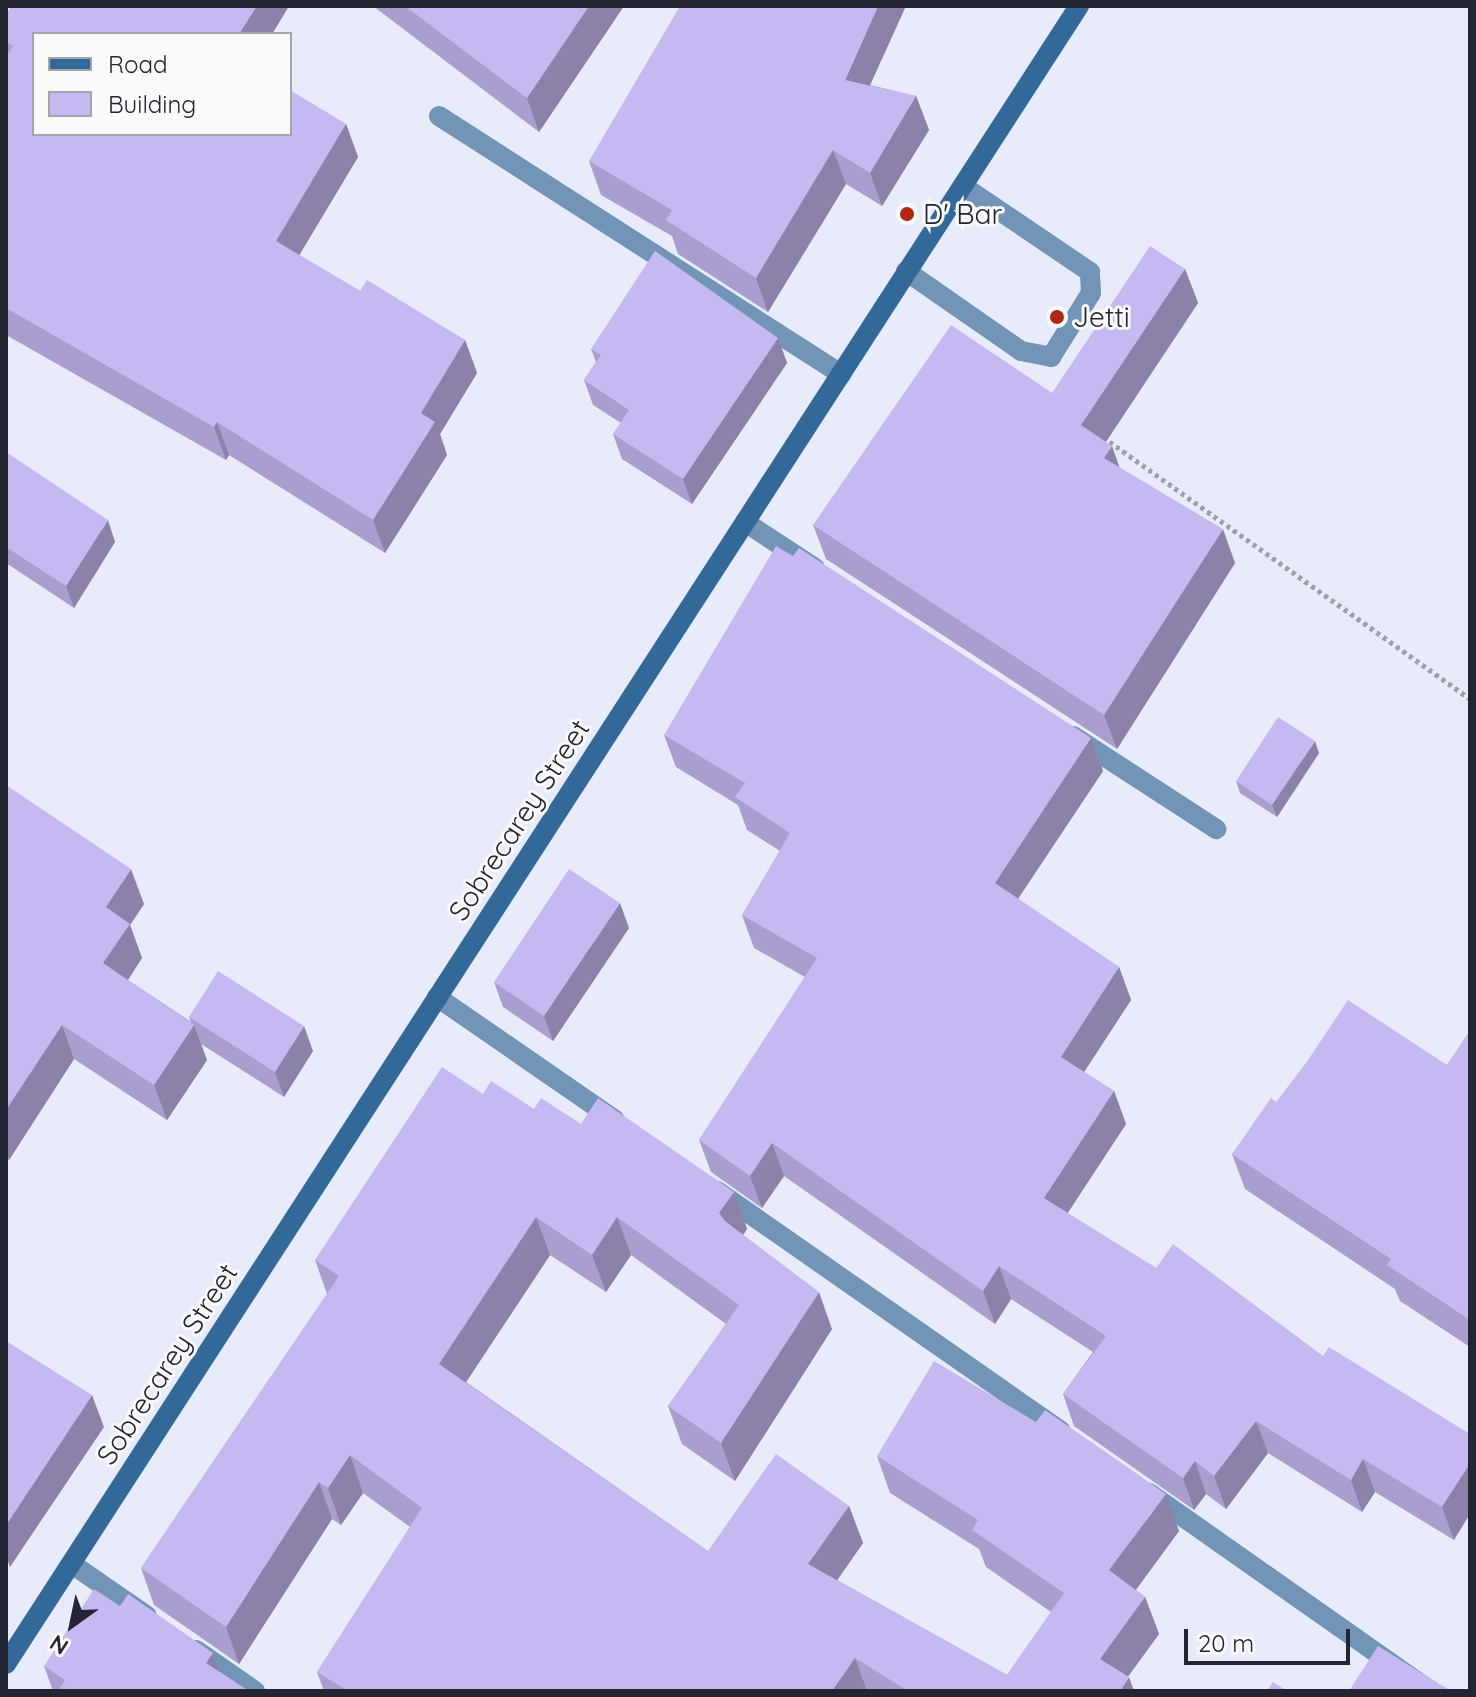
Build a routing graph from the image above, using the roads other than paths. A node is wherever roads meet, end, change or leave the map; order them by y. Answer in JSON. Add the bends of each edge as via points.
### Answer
{"nodes":[{"id":1,"x":1079,"y":6,"type":"edge"},
{"id":2,"x":439,"y":116,"type":"dead end"},
{"id":3,"x":963,"y":186,"type":"junction"},
{"id":4,"x":906,"y":271,"type":"junction"},
{"id":5,"x":841,"y":374,"type":"junction"},
{"id":6,"x":745,"y":522,"type":"junction"},
{"id":7,"x":836,"y":582,"type":"edge"},
{"id":8,"x":1059,"y":727,"type":"edge"},
{"id":9,"x":1216,"y":829,"type":"dead end"},
{"id":10,"x":437,"y":997,"type":"junction"},
{"id":11,"x":631,"y":1131,"type":"edge"},
{"id":12,"x":696,"y":1176,"type":"edge"},
{"id":13,"x":1083,"y":1446,"type":"edge"},
{"id":14,"x":1134,"y":1483,"type":"edge"},
{"id":15,"x":72,"y":1564,"type":"junction"},
{"id":16,"x":10,"y":1650,"type":"edge"},
{"id":17,"x":255,"y":1691,"type":"edge"},
{"id":18,"x":1431,"y":1691,"type":"edge"}],
"edges":[{"from":1,"to":3,"type":"main road","name":"Sobrecarey Street"},
{"from":2,"to":5,"type":"street"},
{"from":3,"to":4,"type":"main road","name":"Sobrecarey Street"},
{"from":3,"to":4,"type":"street","via":[[1090,272],[1091,293],[1051,357],[1021,351]]},
{"from":4,"to":5,"type":"main road","name":"Sobrecarey Street"},
{"from":5,"to":6,"type":"main road","name":"Sobrecarey Street"},
{"from":6,"to":7,"type":"street"},
{"from":6,"to":10,"type":"main road","name":"Sobrecarey Street"},
{"from":8,"to":9,"type":"street"},
{"from":10,"to":11,"type":"street"},
{"from":10,"to":15,"type":"main road","name":"Sobrecarey Street"},
{"from":12,"to":13,"type":"street"},
{"from":14,"to":18,"type":"street"},
{"from":15,"to":16,"type":"main road","name":"Sobrecarey Street"},
{"from":15,"to":17,"type":"street"}]}
